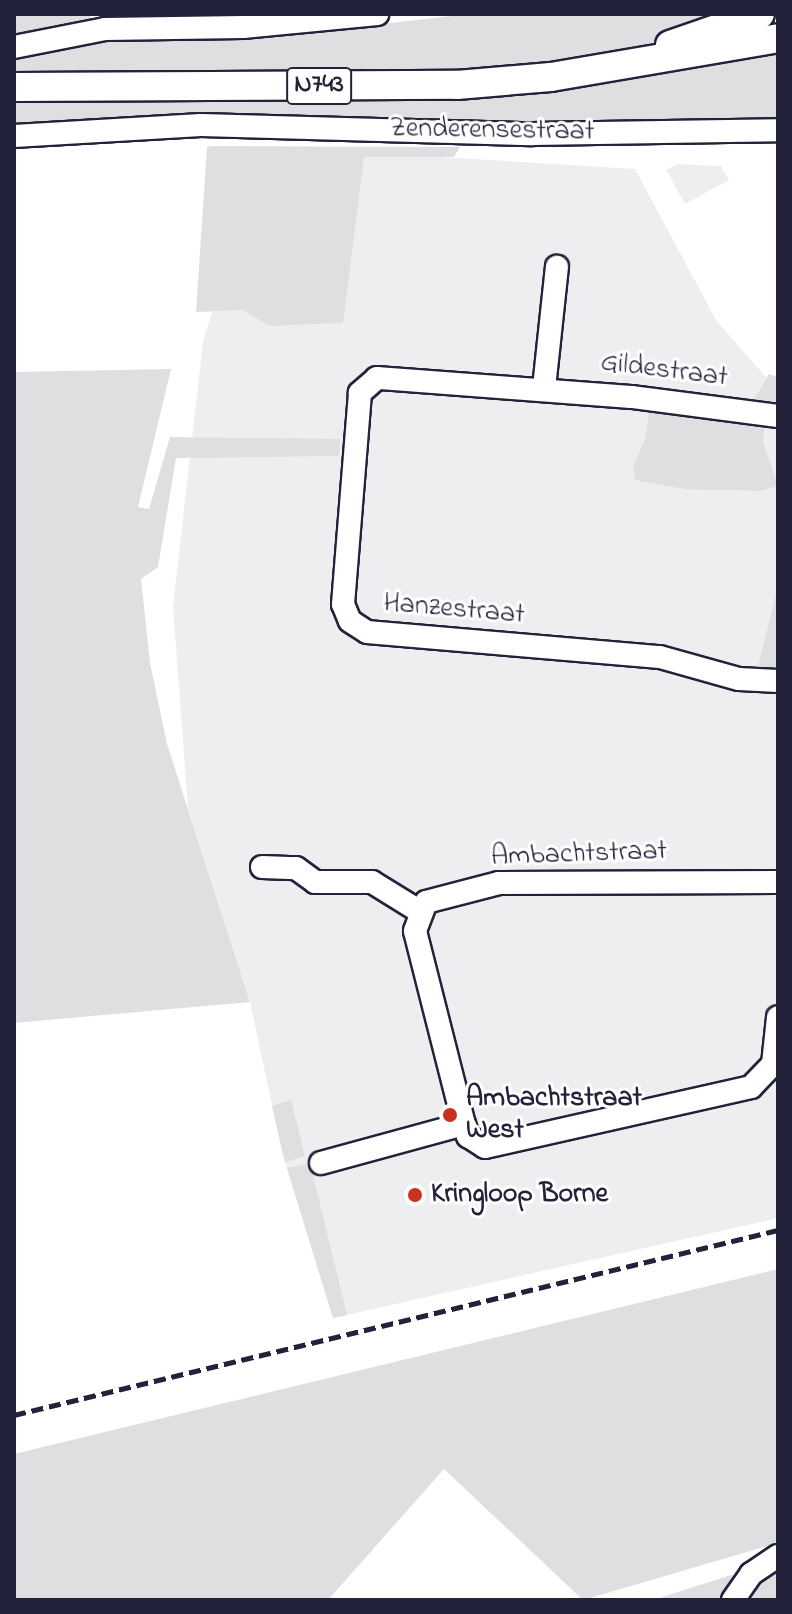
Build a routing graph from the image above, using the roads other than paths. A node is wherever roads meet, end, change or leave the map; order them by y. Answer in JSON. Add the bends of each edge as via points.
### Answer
{"nodes":[{"id":1,"x":377,"y":14,"type":"edge"},
{"id":2,"x":760,"y":14,"type":"edge"},
{"id":3,"x":101,"y":21,"type":"edge"},
{"id":4,"x":778,"y":38,"type":"edge"},
{"id":5,"x":14,"y":47,"type":"edge"},
{"id":6,"x":623,"y":63,"type":"junction"},
{"id":7,"x":14,"y":87,"type":"edge"},
{"id":8,"x":778,"y":130,"type":"edge"},
{"id":9,"x":14,"y":136,"type":"edge"},
{"id":10,"x":557,"y":267,"type":"dead end"},
{"id":11,"x":544,"y":388,"type":"junction"},
{"id":12,"x":359,"y":399,"type":"joint"},
{"id":13,"x":778,"y":416,"type":"edge"},
{"id":14,"x":778,"y":681,"type":"edge"},
{"id":15,"x":262,"y":867,"type":"dead end"},
{"id":16,"x":778,"y":882,"type":"edge"},
{"id":17,"x":419,"y":911,"type":"junction"},
{"id":18,"x":778,"y":1017,"type":"edge"},
{"id":19,"x":464,"y":1124,"type":"junction"},
{"id":20,"x":321,"y":1163,"type":"dead end"},
{"id":21,"x":770,"y":1559,"type":"edge"},
{"id":22,"x":733,"y":1600,"type":"edge"}],
"edges":[{"from":1,"to":3,"type":"street","via":[[243,27]]},
{"from":2,"to":6,"type":"main road","name":"Zenderensestraat","number":"N743"},
{"from":3,"to":5,"type":"street"},
{"from":4,"to":6,"type":"main road","name":"Zenderensestraat","number":"N743"},
{"from":6,"to":7,"type":"main road","name":"Zenderensestraat","number":"N743","via":[[457,85]]},
{"from":8,"to":9,"type":"street","name":"Zenderensestraat","via":[[532,134],[201,125]]},
{"from":10,"to":11,"type":"street"},
{"from":11,"to":12,"type":"street","name":"Gildestraat","via":[[377,378]]},
{"from":11,"to":13,"type":"street","name":"Gildestraat"},
{"from":12,"to":14,"type":"street","name":"Hanzestraat","via":[[343,604],[350,621],[367,632],[660,657],[739,679]]},
{"from":15,"to":17,"type":"street","via":[[296,868],[315,882],[372,882]]},
{"from":16,"to":17,"type":"street","name":"Ambachtstraat","via":[[499,883],[436,897]]},
{"from":17,"to":19,"type":"street","via":[[415,931]]},
{"from":18,"to":19,"type":"street","via":[[773,1064],[751,1087],[497,1147],[475,1144]]},
{"from":19,"to":20,"type":"street"},
{"from":21,"to":22,"type":"street"}]}
